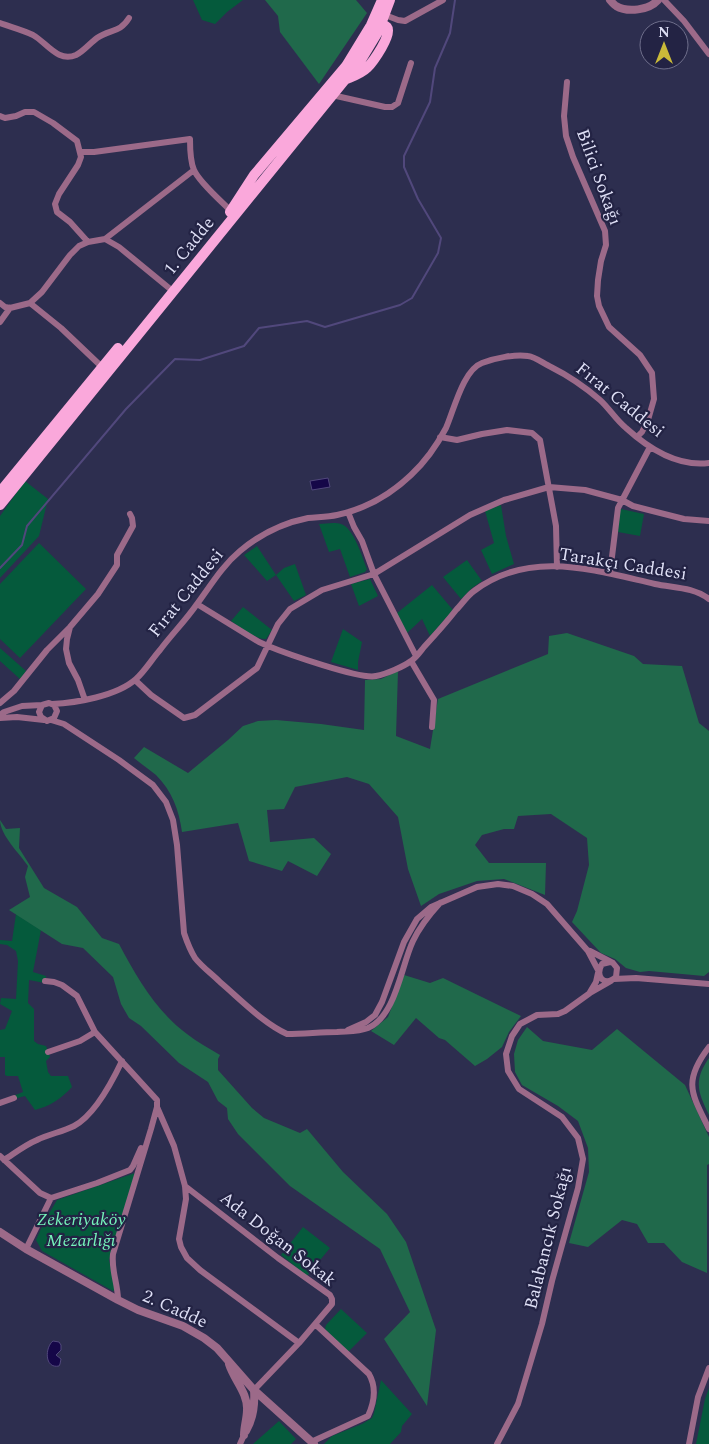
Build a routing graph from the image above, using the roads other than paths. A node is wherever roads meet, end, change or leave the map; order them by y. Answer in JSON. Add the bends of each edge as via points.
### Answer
{"nodes":[{"id":1,"x":384,"y":0,"type":"edge"},
{"id":2,"x":443,"y":0,"type":"edge"},
{"id":3,"x":610,"y":0,"type":"edge"},
{"id":4,"x":658,"y":0,"type":"edge"},
{"id":5,"x":664,"y":0,"type":"edge"},
{"id":6,"x":129,"y":18,"type":"dead end"},
{"id":7,"x":379,"y":21,"type":"junction"},
{"id":8,"x":0,"y":23,"type":"edge"},
{"id":9,"x":709,"y":54,"type":"edge"},
{"id":10,"x":411,"y":63,"type":"dead end"},
{"id":11,"x":568,"y":82,"type":"dead end"},
{"id":12,"x":332,"y":95,"type":"junction"},
{"id":13,"x":0,"y":116,"type":"edge"},
{"id":14,"x":81,"y":152,"type":"junction"},
{"id":15,"x":194,"y":170,"type":"junction"},
{"id":16,"x":231,"y":211,"type":"junction"},
{"id":17,"x":104,"y":239,"type":"junction"},
{"id":18,"x":88,"y":242,"type":"junction"},
{"id":19,"x":169,"y":288,"type":"junction"},
{"id":20,"x":30,"y":303,"type":"junction"},
{"id":21,"x":0,"y":304,"type":"edge"},
{"id":22,"x":10,"y":308,"type":"junction"},
{"id":23,"x":0,"y":322,"type":"edge"},
{"id":24,"x":102,"y":367,"type":"junction"},
{"id":25,"x":440,"y":436,"type":"junction"},
{"id":26,"x":637,"y":437,"type":"junction"},
{"id":27,"x":650,"y":447,"type":"junction"},
{"id":28,"x":709,"y":464,"type":"edge"},
{"id":29,"x":549,"y":487,"type":"junction"},
{"id":30,"x":0,"y":492,"type":"edge"},
{"id":31,"x":622,"y":500,"type":"junction"},
{"id":32,"x":0,"y":505,"type":"edge"},
{"id":33,"x":348,"y":512,"type":"junction"},
{"id":34,"x":130,"y":514,"type":"dead end"},
{"id":35,"x":709,"y":521,"type":"edge"},
{"id":36,"x":557,"y":567,"type":"junction"},
{"id":37,"x":610,"y":573,"type":"junction"},
{"id":38,"x":374,"y":574,"type":"junction"},
{"id":39,"x":709,"y":599,"type":"edge"},
{"id":40,"x":197,"y":604,"type":"junction"},
{"id":41,"x":70,"y":627,"type":"junction"},
{"id":42,"x":268,"y":646,"type":"junction"},
{"id":43,"x":413,"y":659,"type":"junction"},
{"id":44,"x":135,"y":680,"type":"junction"},
{"id":45,"x":85,"y":700,"type":"junction"},
{"id":46,"x":0,"y":703,"type":"edge"},
{"id":47,"x":64,"y":703,"type":"junction"},
{"id":48,"x":52,"y":704,"type":"junction"},
{"id":49,"x":42,"y":705,"type":"junction"},
{"id":50,"x":56,"y":712,"type":"junction"},
{"id":51,"x":0,"y":716,"type":"edge"},
{"id":52,"x":47,"y":720,"type":"junction"},
{"id":53,"x":64,"y":724,"type":"junction"},
{"id":54,"x":432,"y":727,"type":"dead end"},
{"id":55,"x":588,"y":951,"type":"junction"},
{"id":56,"x":610,"y":962,"type":"junction"},
{"id":57,"x":617,"y":968,"type":"junction"},
{"id":58,"x":598,"y":972,"type":"junction"},
{"id":59,"x":636,"y":978,"type":"junction"},
{"id":60,"x":613,"y":980,"type":"junction"},
{"id":61,"x":45,"y":981,"type":"dead end"},
{"id":62,"x":709,"y":984,"type":"edge"},
{"id":63,"x":590,"y":993,"type":"junction"},
{"id":64,"x":95,"y":1032,"type":"junction"},
{"id":65,"x":709,"y":1047,"type":"edge"},
{"id":66,"x":48,"y":1052,"type":"dead end"},
{"id":67,"x":122,"y":1062,"type":"junction"},
{"id":68,"x":14,"y":1098,"type":"dead end"},
{"id":69,"x":0,"y":1103,"type":"edge"},
{"id":70,"x":157,"y":1107,"type":"junction"},
{"id":71,"x":709,"y":1129,"type":"edge"},
{"id":72,"x":2,"y":1158,"type":"edge"},
{"id":73,"x":185,"y":1186,"type":"junction"},
{"id":74,"x":51,"y":1198,"type":"junction"},
{"id":75,"x":0,"y":1232,"type":"edge"},
{"id":76,"x":26,"y":1249,"type":"junction"},
{"id":77,"x":118,"y":1300,"type":"junction"},
{"id":78,"x":315,"y":1324,"type":"junction"},
{"id":79,"x":299,"y":1343,"type":"junction"},
{"id":80,"x":228,"y":1360,"type":"junction"},
{"id":81,"x":709,"y":1368,"type":"edge"},
{"id":82,"x":254,"y":1390,"type":"junction"},
{"id":83,"x":246,"y":1400,"type":"junction"},
{"id":84,"x":268,"y":1402,"type":"junction"},
{"id":85,"x":254,"y":1405,"type":"junction"},
{"id":86,"x":244,"y":1435,"type":"junction"},
{"id":87,"x":313,"y":1443,"type":"edge"},
{"id":88,"x":240,"y":1444,"type":"edge"},
{"id":89,"x":497,"y":1444,"type":"edge"},
{"id":90,"x":689,"y":1444,"type":"edge"}],
"edges":[{"from":1,"to":7,"type":"main road","name":"1. Cadde"},
{"from":1,"to":7,"type":"main road","name":"1. Cadde"},
{"from":2,"to":7,"type":"street","via":[[405,21]]},
{"from":3,"to":4,"type":"street","via":[[615,6],[628,10],[642,9]]},
{"from":5,"to":9,"type":"street"},
{"from":6,"to":8,"type":"street","via":[[124,26],[98,38],[71,57],[54,52],[34,36]]},
{"from":7,"to":12,"type":"main road","name":"1. Cadde","via":[[378,32],[361,60]]},
{"from":7,"to":16,"type":"main road","name":"1. Cadde","via":[[346,66],[254,175]]},
{"from":10,"to":12,"type":"street","via":[[398,103],[392,107]]},
{"from":11,"to":26,"type":"street","name":"Bilici Sokağı","via":[[564,116],[566,136],[605,231],[606,245],[598,280],[599,306],[610,327],[640,355],[652,373],[654,399],[648,420]]},
{"from":12,"to":32,"type":"main road","name":"1. Cadde"},
{"from":13,"to":14,"type":"street","via":[[5,118],[34,112],[77,141]]},
{"from":14,"to":15,"type":"street","via":[[190,138]]},
{"from":14,"to":18,"type":"street","via":[[78,165],[55,204],[57,212]]},
{"from":15,"to":16,"type":"street"},
{"from":15,"to":17,"type":"street"},
{"from":16,"to":19,"type":"main road","name":"1. Cadde"},
{"from":17,"to":18,"type":"street"},
{"from":17,"to":19,"type":"street","via":[[119,247]]},
{"from":18,"to":20,"type":"street","via":[[70,255]]},
{"from":19,"to":24,"type":"main road","name":"1. Cadde"},
{"from":20,"to":22,"type":"street"},
{"from":20,"to":24,"type":"street"},
{"from":21,"to":22,"type":"street"},
{"from":22,"to":23,"type":"street"},
{"from":24,"to":30,"type":"main road","name":"1. Cadde"},
{"from":25,"to":26,"type":"street","name":"Fırat Caddesi","via":[[472,371],[480,364],[505,357],[529,356],[578,383]]},
{"from":25,"to":29,"type":"street","via":[[457,440],[507,430],[532,433],[540,440]]},
{"from":25,"to":33,"type":"street","name":"Fırat Caddesi","via":[[428,457],[411,476],[386,496]]},
{"from":26,"to":27,"type":"street","name":"Fırat Caddesi"},
{"from":27,"to":28,"type":"street","name":"Fırat Caddesi","via":[[679,461]]},
{"from":27,"to":31,"type":"street"},
{"from":29,"to":31,"type":"street","via":[[585,490]]},
{"from":29,"to":36,"type":"street","via":[[556,526]]},
{"from":29,"to":38,"type":"street","via":[[504,500],[470,515]]},
{"from":31,"to":35,"type":"street","via":[[633,506],[684,519]]},
{"from":31,"to":37,"type":"street","via":[[618,508]]},
{"from":33,"to":38,"type":"street"},
{"from":33,"to":40,"type":"street","name":"Fırat Caddesi","via":[[307,518],[258,538],[220,571]]},
{"from":34,"to":41,"type":"street","via":[[133,526],[118,555],[118,565]]},
{"from":36,"to":37,"type":"street","name":"Tarakçı Caddesi"},
{"from":36,"to":43,"type":"street","name":"Tarakçı Caddesi","via":[[530,566],[492,579],[472,592]]},
{"from":37,"to":39,"type":"street","name":"Tarakçı Caddesi","via":[[694,590]]},
{"from":38,"to":42,"type":"street","via":[[322,590],[290,609],[278,624]]},
{"from":38,"to":43,"type":"street"},
{"from":40,"to":42,"type":"street","name":"Tarakçı Caddesi"},
{"from":40,"to":44,"type":"street","name":"Fırat Caddesi"},
{"from":41,"to":45,"type":"street","via":[[66,649]]},
{"from":41,"to":46,"type":"street"},
{"from":42,"to":43,"type":"street","name":"Tarakçı Caddesi","via":[[374,677]]},
{"from":42,"to":44,"type":"street","via":[[257,668],[195,715],[184,718]]},
{"from":43,"to":54,"type":"street","via":[[434,700]]},
{"from":44,"to":45,"type":"street","name":"Fırat Caddesi","via":[[112,693]]},
{"from":45,"to":47,"type":"street","name":"Fırat Caddesi"},
{"from":47,"to":48,"type":"street","name":"Fırat Caddesi"},
{"from":47,"to":50,"type":"street"},
{"from":48,"to":49,"type":"street"},
{"from":48,"to":50,"type":"street"},
{"from":49,"to":51,"type":"street","via":[[22,706]]},
{"from":49,"to":52,"type":"street","via":[[39,714]]},
{"from":50,"to":52,"type":"street","via":[[56,716]]},
{"from":50,"to":53,"type":"street"},
{"from":51,"to":52,"type":"street"},
{"from":52,"to":53,"type":"street"},
{"from":53,"to":55,"type":"street","via":[[154,785],[173,820],[188,947],[196,959],[237,996],[287,1034],[356,1031],[377,1022],[387,1010],[412,942],[423,922],[440,904],[477,887],[498,884],[532,894],[548,904]]},
{"from":55,"to":56,"type":"street"},
{"from":55,"to":58,"type":"street"},
{"from":56,"to":57,"type":"street"},
{"from":56,"to":58,"type":"street","via":[[602,964]]},
{"from":57,"to":59,"type":"street"},
{"from":57,"to":60,"type":"street","via":[[618,974]]},
{"from":58,"to":60,"type":"street","via":[[602,979]]},
{"from":58,"to":63,"type":"street"},
{"from":59,"to":60,"type":"street"},
{"from":59,"to":62,"type":"street"},
{"from":60,"to":63,"type":"street","name":"Balabancık Sokağı"},
{"from":61,"to":64,"type":"street","via":[[62,985],[78,996]]},
{"from":63,"to":89,"type":"street","name":"Balabancık Sokağı","via":[[566,1011],[537,1015],[520,1024],[506,1054],[508,1071],[519,1089],[562,1117],[578,1138],[583,1159],[542,1324],[518,1404]]},
{"from":64,"to":66,"type":"street"},
{"from":64,"to":67,"type":"street"},
{"from":65,"to":71,"type":"street","via":[[695,1069],[692,1082],[694,1096]]},
{"from":67,"to":70,"type":"street","via":[[157,1100]]},
{"from":67,"to":72,"type":"street","via":[[114,1079],[83,1119]]},
{"from":68,"to":69,"type":"street"},
{"from":70,"to":73,"type":"street","via":[[174,1146]]},
{"from":70,"to":74,"type":"street","via":[[130,1170]]},
{"from":70,"to":77,"type":"street","via":[[113,1254]]},
{"from":72,"to":74,"type":"street","via":[[40,1193]]},
{"from":73,"to":78,"type":"street","name":"Ada Doğan Sokak","via":[[330,1296],[332,1304]]},
{"from":73,"to":79,"type":"street","via":[[179,1239],[186,1258]]},
{"from":74,"to":76,"type":"street"},
{"from":75,"to":76,"type":"street","name":"2. Cadde"},
{"from":76,"to":77,"type":"street","name":"2. Cadde"},
{"from":77,"to":80,"type":"street","name":"2. Cadde","via":[[183,1326],[204,1338]]},
{"from":78,"to":79,"type":"street","name":"Ada Doğan Sokak"},
{"from":78,"to":87,"type":"street","via":[[369,1374],[374,1389],[368,1416]]},
{"from":79,"to":82,"type":"street","name":"Ada Doğan Sokak"},
{"from":80,"to":82,"type":"street","name":"2. Cadde"},
{"from":80,"to":83,"type":"street"},
{"from":81,"to":90,"type":"street","via":[[698,1397]]},
{"from":82,"to":83,"type":"street"},
{"from":82,"to":84,"type":"street","name":"2. Cadde"},
{"from":82,"to":85,"type":"street"},
{"from":83,"to":86,"type":"street"},
{"from":84,"to":85,"type":"street","via":[[258,1401]]},
{"from":84,"to":87,"type":"street","name":"2. Cadde"},
{"from":85,"to":86,"type":"street","via":[[250,1425]]},
{"from":86,"to":88,"type":"street"}]}
